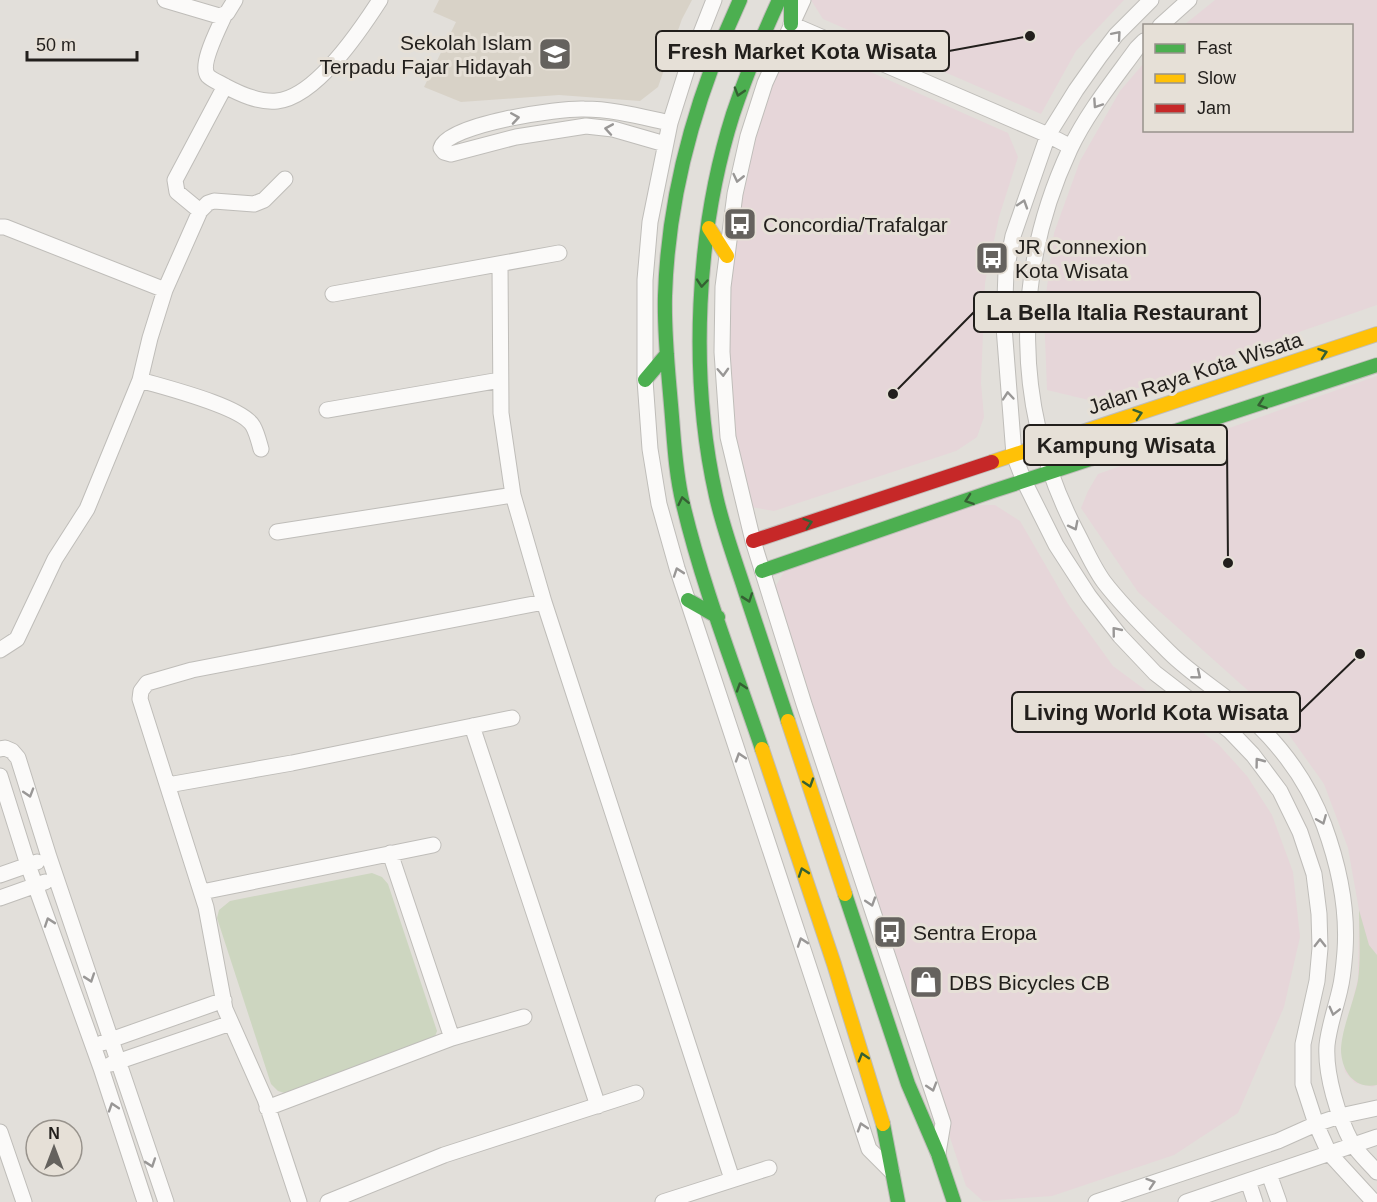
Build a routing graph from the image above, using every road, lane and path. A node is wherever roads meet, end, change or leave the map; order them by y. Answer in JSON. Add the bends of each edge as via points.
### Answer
{"nodes":[{"id":1,"x":165,"y":0,"type":"edge"},
{"id":2,"x":235,"y":0,"type":"edge"},
{"id":3,"x":380,"y":0,"type":"edge"},
{"id":4,"x":740,"y":0,"type":"edge"},
{"id":5,"x":779,"y":0,"type":"edge"},
{"id":6,"x":791,"y":0,"type":"edge"},
{"id":7,"x":803,"y":0,"type":"edge"},
{"id":8,"x":1151,"y":0,"type":"edge"},
{"id":9,"x":1189,"y":0,"type":"edge"},
{"id":10,"x":712,"y":3,"type":"edge"},
{"id":11,"x":224,"y":16,"type":"junction"},
{"id":12,"x":732,"y":16,"type":"junction"},
{"id":13,"x":791,"y":24,"type":"junction"},
{"id":14,"x":1162,"y":24,"type":"edge"},
{"id":15,"x":1143,"y":41,"type":"edge"},
{"id":16,"x":225,"y":86,"type":"junction"},
{"id":17,"x":670,"y":123,"type":"junction"},
{"id":18,"x":1048,"y":135,"type":"junction"},
{"id":19,"x":708,"y":140,"type":"junction"},
{"id":20,"x":665,"y":144,"type":"junction"},
{"id":21,"x":1071,"y":147,"type":"junction"},
{"id":22,"x":285,"y":179,"type":"dead end"},
{"id":23,"x":200,"y":211,"type":"junction"},
{"id":24,"x":0,"y":227,"type":"edge"},
{"id":25,"x":709,"y":228,"type":"junction"},
{"id":26,"x":559,"y":253,"type":"dead end"},
{"id":27,"x":727,"y":256,"type":"junction"},
{"id":28,"x":500,"y":264,"type":"junction"},
{"id":29,"x":165,"y":290,"type":"junction"},
{"id":30,"x":333,"y":294,"type":"dead end"},
{"id":31,"x":1377,"y":334,"type":"edge"},
{"id":32,"x":667,"y":354,"type":"junction"},
{"id":33,"x":1377,"y":365,"type":"edge"},
{"id":34,"x":140,"y":380,"type":"junction"},
{"id":35,"x":500,"y":380,"type":"junction"},
{"id":36,"x":645,"y":380,"type":"junction"},
{"id":37,"x":327,"y":410,"type":"dead end"},
{"id":38,"x":1042,"y":446,"type":"junction"},
{"id":39,"x":261,"y":449,"type":"dead end"},
{"id":40,"x":1014,"y":455,"type":"junction"},
{"id":41,"x":1052,"y":472,"type":"junction"},
{"id":42,"x":1024,"y":481,"type":"junction"},
{"id":43,"x":513,"y":495,"type":"junction"},
{"id":44,"x":277,"y":532,"type":"dead end"},
{"id":45,"x":753,"y":541,"type":"junction"},
{"id":46,"x":762,"y":571,"type":"junction"},
{"id":47,"x":688,"y":600,"type":"junction"},
{"id":48,"x":544,"y":602,"type":"junction"},
{"id":49,"x":718,"y":617,"type":"junction"},
{"id":50,"x":0,"y":650,"type":"edge"},
{"id":51,"x":512,"y":718,"type":"dead end"},
{"id":52,"x":472,"y":726,"type":"junction"},
{"id":53,"x":0,"y":749,"type":"edge"},
{"id":54,"x":0,"y":776,"type":"edge"},
{"id":55,"x":168,"y":784,"type":"junction"},
{"id":56,"x":433,"y":844,"type":"dead end"},
{"id":57,"x":390,"y":853,"type":"junction"},
{"id":58,"x":49,"y":857,"type":"junction"},
{"id":59,"x":28,"y":865,"type":"junction"},
{"id":60,"x":0,"y":875,"type":"edge"},
{"id":61,"x":57,"y":878,"type":"junction"},
{"id":62,"x":36,"y":885,"type":"junction"},
{"id":63,"x":202,"y":892,"type":"junction"},
{"id":64,"x":0,"y":898,"type":"edge"},
{"id":65,"x":224,"y":1000,"type":"junction"},
{"id":66,"x":524,"y":1017,"type":"dead end"},
{"id":67,"x":231,"y":1023,"type":"junction"},
{"id":68,"x":452,"y":1038,"type":"junction"},
{"id":69,"x":111,"y":1039,"type":"junction"},
{"id":70,"x":93,"y":1047,"type":"junction"},
{"id":71,"x":119,"y":1061,"type":"junction"},
{"id":72,"x":101,"y":1068,"type":"junction"},
{"id":73,"x":636,"y":1093,"type":"dead end"},
{"id":74,"x":598,"y":1106,"type":"junction"},
{"id":75,"x":267,"y":1108,"type":"junction"},
{"id":76,"x":1377,"y":1108,"type":"edge"},
{"id":77,"x":1340,"y":1116,"type":"junction"},
{"id":78,"x":1316,"y":1124,"type":"junction"},
{"id":79,"x":0,"y":1132,"type":"edge"},
{"id":80,"x":1377,"y":1137,"type":"edge"},
{"id":81,"x":1353,"y":1145,"type":"junction"},
{"id":82,"x":1329,"y":1153,"type":"junction"},
{"id":83,"x":938,"y":1154,"type":"junction"},
{"id":84,"x":769,"y":1168,"type":"dead end"},
{"id":85,"x":1377,"y":1172,"type":"edge"},
{"id":86,"x":894,"y":1174,"type":"junction"},
{"id":87,"x":1269,"y":1174,"type":"junction"},
{"id":88,"x":732,"y":1179,"type":"junction"},
{"id":89,"x":1248,"y":1181,"type":"junction"},
{"id":90,"x":24,"y":1202,"type":"edge"},
{"id":91,"x":145,"y":1202,"type":"edge"},
{"id":92,"x":166,"y":1202,"type":"edge"},
{"id":93,"x":299,"y":1202,"type":"edge"},
{"id":94,"x":328,"y":1202,"type":"edge"},
{"id":95,"x":663,"y":1202,"type":"edge"},
{"id":96,"x":898,"y":1202,"type":"edge"},
{"id":97,"x":954,"y":1202,"type":"edge"},
{"id":98,"x":1096,"y":1202,"type":"edge"},
{"id":99,"x":1186,"y":1202,"type":"edge"},
{"id":100,"x":1255,"y":1202,"type":"edge"},
{"id":101,"x":1279,"y":1202,"type":"edge"},
{"id":102,"x":1374,"y":1202,"type":"edge"}],
"edges":[{"from":1,"to":11,"type":"street"},
{"from":2,"to":11,"type":"street"},
{"from":3,"to":16,"type":"street","via":[[356,38],[305,91],[277,101],[246,97]]},
{"from":4,"to":12,"type":"street"},
{"from":5,"to":19,"type":"street","one_way":true,"via":[[741,86]]},
{"from":6,"to":13,"type":"street"},
{"from":7,"to":13,"type":"street"},
{"from":18,"to":8,"type":"street","one_way":true,"via":[[1116,35]]},
{"from":9,"to":14,"type":"street"},
{"from":10,"to":12,"type":"street"},
{"from":10,"to":17,"type":"street"},
{"from":11,"to":16,"type":"street","via":[[205,70]]},
{"from":12,"to":19,"type":"street","via":[[708,74]]},
{"from":13,"to":18,"type":"street"},
{"from":13,"to":27,"type":"street","one_way":true,"via":[[765,83],[748,136]]},
{"from":15,"to":21,"type":"street","one_way":true,"via":[[1094,106]]},
{"from":16,"to":23,"type":"street","via":[[175,180],[177,192]]},
{"from":17,"to":20,"type":"street"},
{"from":20,"to":17,"type":"street","one_way":true,"via":[[613,129],[586,126],[516,137],[452,154],[441,148],[446,139],[459,133],[502,120],[570,110],[615,111]]},
{"from":18,"to":21,"type":"street"},
{"from":40,"to":18,"type":"street","one_way":true,"via":[[1004,327],[1006,271],[1013,236]]},
{"from":19,"to":25,"type":"street"},
{"from":19,"to":32,"type":"street","via":[[678,196],[667,270]]},
{"from":20,"to":36,"type":"street","via":[[650,222],[645,280]]},
{"from":21,"to":38,"type":"street","via":[[1037,240],[1028,295],[1028,366]]},
{"from":22,"to":23,"type":"street","via":[[264,200],[254,204],[214,201]]},
{"from":23,"to":29,"type":"street"},
{"from":24,"to":29,"type":"street"},
{"from":25,"to":27,"type":"street"},
{"from":25,"to":83,"type":"street","one_way":true,"via":[[700,352],[707,440],[716,492],[731,549],[908,1084]]},
{"from":26,"to":28,"type":"street"},
{"from":27,"to":45,"type":"street","one_way":true,"via":[[722,352],[728,437]]},
{"from":28,"to":30,"type":"street"},
{"from":28,"to":35,"type":"street"},
{"from":29,"to":34,"type":"street"},
{"from":38,"to":31,"type":"street","name":"Jalan Raya Kota Wisata","one_way":true},
{"from":32,"to":36,"type":"street"},
{"from":49,"to":32,"type":"street","one_way":true,"via":[[682,500]]},
{"from":33,"to":41,"type":"street","one_way":true},
{"from":34,"to":39,"type":"street","via":[[190,394],[242,416],[253,425]]},
{"from":34,"to":50,"type":"street","via":[[87,509],[55,560],[16,639]]},
{"from":35,"to":37,"type":"street"},
{"from":35,"to":43,"type":"street"},
{"from":47,"to":36,"type":"street","one_way":true,"via":[[659,504]]},
{"from":38,"to":40,"type":"street","name":"Jalan Raya Kota Wisata"},
{"from":38,"to":41,"type":"street"},
{"from":40,"to":42,"type":"street"},
{"from":45,"to":40,"type":"street","name":"Jalan Raya Kota Wisata","one_way":true},
{"from":41,"to":42,"type":"street"},
{"from":41,"to":77,"type":"street","one_way":true,"via":[[1062,504],[1102,580],[1172,655],[1266,732],[1309,789],[1338,869],[1345,912],[1341,985],[1327,1045],[1329,1076]]},
{"from":42,"to":46,"type":"street","one_way":true},
{"from":78,"to":42,"type":"street","one_way":true,"via":[[1303,1084],[1303,1044],[1317,981],[1319,914],[1314,874],[1300,832],[1280,791],[1253,755],[1230,730],[1155,674],[1114,628],[1056,545]]},
{"from":43,"to":44,"type":"street"},
{"from":43,"to":48,"type":"street"},
{"from":45,"to":46,"type":"street"},
{"from":46,"to":83,"type":"street","one_way":true,"via":[[932,1086],[943,1123]]},
{"from":47,"to":49,"type":"street"},
{"from":86,"to":47,"type":"street","one_way":true,"via":[[869,1149]]},
{"from":48,"to":55,"type":"street","via":[[203,668],[147,683],[140,699]]},
{"from":48,"to":88,"type":"street"},
{"from":86,"to":49,"type":"street","one_way":true,"via":[[881,1113],[834,964]]},
{"from":51,"to":52,"type":"street"},
{"from":52,"to":55,"type":"street"},
{"from":52,"to":74,"type":"street"},
{"from":53,"to":58,"type":"street","one_way":true,"via":[[12,751],[18,758]]},
{"from":54,"to":59,"type":"street"},
{"from":55,"to":63,"type":"street"},
{"from":56,"to":57,"type":"street"},
{"from":57,"to":63,"type":"street"},
{"from":57,"to":68,"type":"street"},
{"from":58,"to":59,"type":"street"},
{"from":58,"to":61,"type":"street"},
{"from":59,"to":60,"type":"street"},
{"from":59,"to":62,"type":"street"},
{"from":61,"to":62,"type":"street"},
{"from":61,"to":69,"type":"street","one_way":true},
{"from":62,"to":64,"type":"street"},
{"from":70,"to":62,"type":"street","one_way":true},
{"from":63,"to":65,"type":"street"},
{"from":65,"to":67,"type":"street"},
{"from":65,"to":69,"type":"street"},
{"from":66,"to":68,"type":"street"},
{"from":67,"to":71,"type":"street"},
{"from":67,"to":75,"type":"street"},
{"from":68,"to":75,"type":"street"},
{"from":69,"to":70,"type":"street"},
{"from":69,"to":71,"type":"street"},
{"from":70,"to":72,"type":"street"},
{"from":71,"to":72,"type":"street"},
{"from":71,"to":92,"type":"street","one_way":true},
{"from":91,"to":72,"type":"street","one_way":true},
{"from":73,"to":74,"type":"street"},
{"from":74,"to":94,"type":"street","via":[[444,1155]]},
{"from":75,"to":93,"type":"street"},
{"from":76,"to":77,"type":"street"},
{"from":77,"to":78,"type":"street"},
{"from":77,"to":81,"type":"street"},
{"from":78,"to":82,"type":"street"},
{"from":98,"to":78,"type":"street","one_way":true,"via":[[1278,1141]]},
{"from":79,"to":90,"type":"street"},
{"from":80,"to":81,"type":"street"},
{"from":81,"to":82,"type":"street"},
{"from":81,"to":85,"type":"street"},
{"from":82,"to":87,"type":"street"},
{"from":82,"to":102,"type":"street"},
{"from":83,"to":97,"type":"street"},
{"from":84,"to":88,"type":"street"},
{"from":86,"to":96,"type":"street"},
{"from":87,"to":89,"type":"street"},
{"from":87,"to":101,"type":"street"},
{"from":88,"to":95,"type":"street"},
{"from":89,"to":99,"type":"street"},
{"from":89,"to":100,"type":"street"}]}
